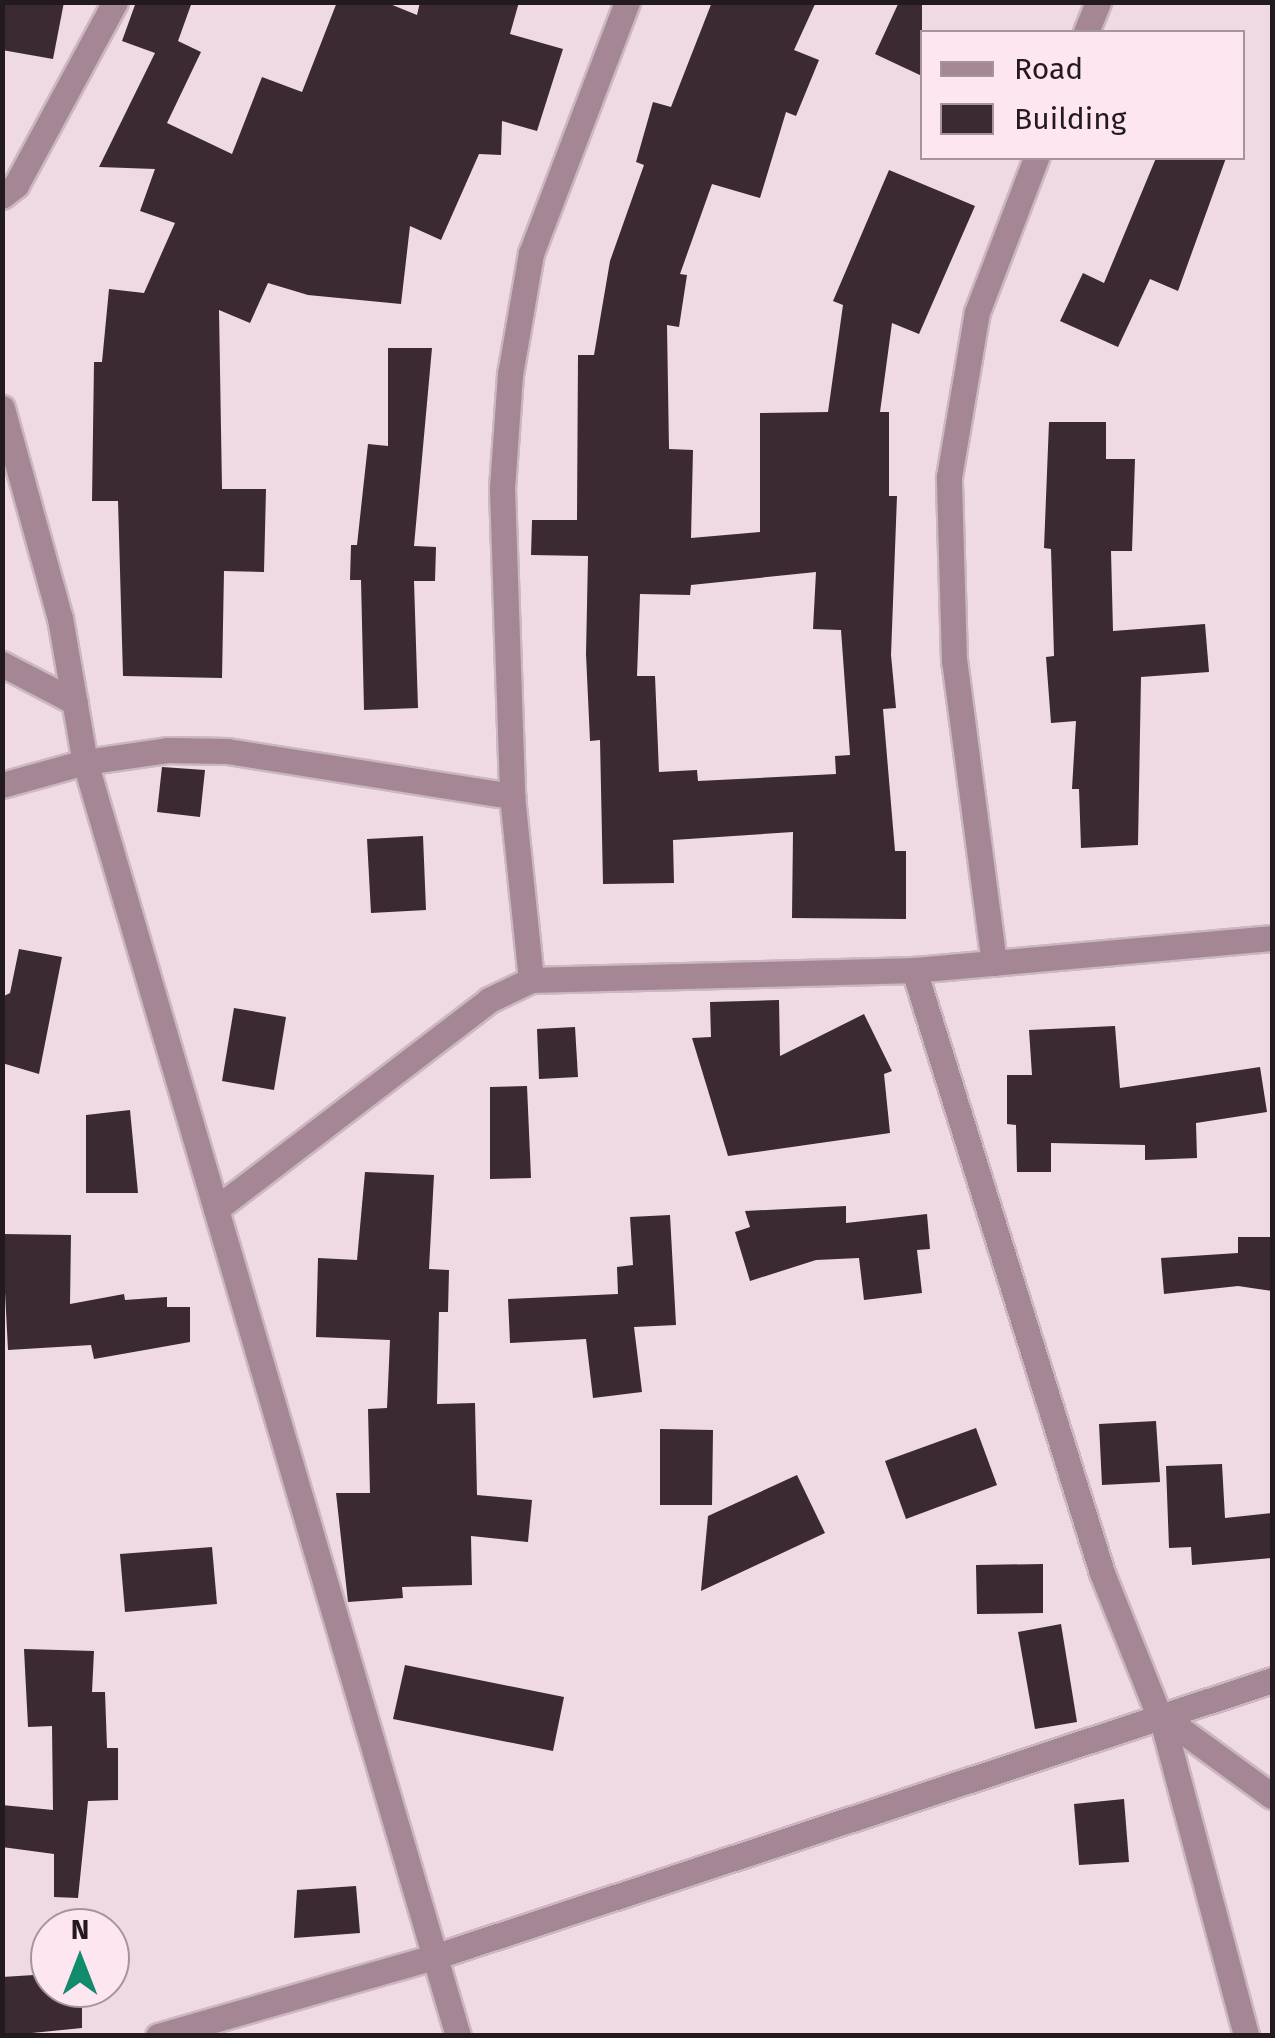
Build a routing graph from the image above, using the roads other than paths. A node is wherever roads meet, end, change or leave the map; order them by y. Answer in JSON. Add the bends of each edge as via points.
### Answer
{"nodes":[{"id":1,"x":115,"y":2,"type":"edge"},
{"id":2,"x":627,"y":2,"type":"edge"},
{"id":3,"x":1098,"y":2,"type":"edge"},
{"id":4,"x":1087,"y":30,"type":"edge"},
{"id":5,"x":1035,"y":160,"type":"edge"},
{"id":6,"x":2,"y":196,"type":"edge"},
{"id":7,"x":2,"y":408,"type":"edge"},
{"id":8,"x":2,"y":664,"type":"edge"},
{"id":9,"x":75,"y":702,"type":"junction"},
{"id":10,"x":85,"y":762,"type":"junction"},
{"id":11,"x":2,"y":785,"type":"edge"},
{"id":12,"x":512,"y":796,"type":"junction"},
{"id":13,"x":1272,"y":938,"type":"edge"},
{"id":14,"x":994,"y":963,"type":"junction"},
{"id":15,"x":914,"y":970,"type":"junction"},
{"id":16,"x":531,"y":980,"type":"junction"},
{"id":17,"x":216,"y":1209,"type":"junction"},
{"id":18,"x":1272,"y":1680,"type":"edge"},
{"id":19,"x":1160,"y":1718,"type":"junction"},
{"id":20,"x":1272,"y":1796,"type":"edge"},
{"id":21,"x":434,"y":1956,"type":"junction"},
{"id":22,"x":158,"y":2036,"type":"edge"},
{"id":23,"x":458,"y":2036,"type":"edge"},
{"id":24,"x":1246,"y":2036,"type":"edge"}],
"edges":[{"from":1,"to":6,"type":"street","via":[[16,185]]},
{"from":2,"to":12,"type":"street","via":[[532,253],[510,374],[502,488]]},
{"from":3,"to":4,"type":"street"},
{"from":5,"to":14,"type":"street","via":[[977,312],[948,477],[954,661]]},
{"from":7,"to":9,"type":"street","via":[[60,618]]},
{"from":8,"to":9,"type":"street"},
{"from":9,"to":10,"type":"street"},
{"from":10,"to":11,"type":"street"},
{"from":10,"to":12,"type":"street","via":[[167,750],[227,751]]},
{"from":10,"to":17,"type":"street"},
{"from":12,"to":16,"type":"street"},
{"from":13,"to":14,"type":"street"},
{"from":14,"to":15,"type":"street"},
{"from":15,"to":16,"type":"street"},
{"from":15,"to":19,"type":"street","via":[[1102,1574]]},
{"from":16,"to":17,"type":"street","via":[[489,1000]]},
{"from":17,"to":21,"type":"street"},
{"from":18,"to":19,"type":"street"},
{"from":19,"to":20,"type":"street"},
{"from":19,"to":21,"type":"street"},
{"from":19,"to":24,"type":"street"},
{"from":21,"to":22,"type":"street"},
{"from":21,"to":23,"type":"street"}]}
